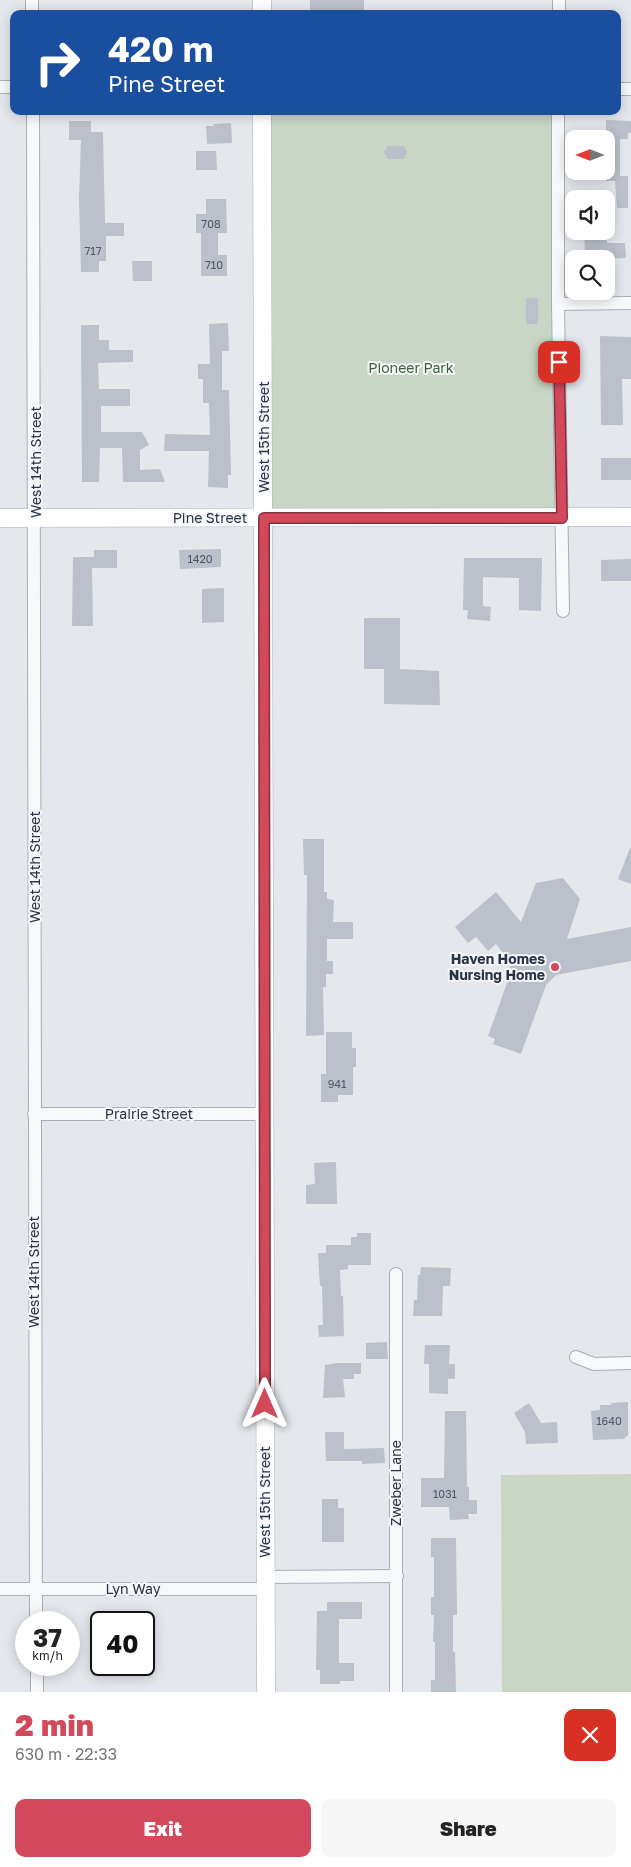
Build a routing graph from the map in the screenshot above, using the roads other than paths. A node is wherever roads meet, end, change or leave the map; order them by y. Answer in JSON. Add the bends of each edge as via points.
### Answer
{"nodes":[{"id":1,"x":33,"y":115,"type":"edge"},
{"id":2,"x":262,"y":115,"type":"edge"},
{"id":3,"x":558,"y":115,"type":"edge"},
{"id":4,"x":631,"y":303,"type":"edge"},
{"id":5,"x":558,"y":304,"type":"junction"},
{"id":6,"x":631,"y":517,"type":"edge"},
{"id":7,"x":0,"y":518,"type":"edge"},
{"id":8,"x":264,"y":518,"type":"junction"},
{"id":9,"x":562,"y":518,"type":"junction"},
{"id":10,"x":36,"y":519,"type":"junction"},
{"id":11,"x":563,"y":611,"type":"dead end"},
{"id":12,"x":34,"y":1114,"type":"junction"},
{"id":13,"x":264,"y":1114,"type":"junction"},
{"id":14,"x":396,"y":1274,"type":"dead end"},
{"id":15,"x":576,"y":1357,"type":"dead end"},
{"id":16,"x":631,"y":1363,"type":"edge"},
{"id":17,"x":397,"y":1576,"type":"junction"},
{"id":18,"x":265,"y":1583,"type":"junction"},
{"id":19,"x":0,"y":1589,"type":"edge"},
{"id":20,"x":36,"y":1589,"type":"junction"},
{"id":21,"x":36,"y":1611,"type":"edge"},
{"id":22,"x":36,"y":1676,"type":"edge"},
{"id":23,"x":37,"y":1692,"type":"edge"},
{"id":24,"x":266,"y":1692,"type":"edge"},
{"id":25,"x":396,"y":1692,"type":"edge"}],
"edges":[{"from":1,"to":10,"type":"street","name":"West 14th Street"},
{"from":2,"to":8,"type":"street","name":"West 15th Street"},
{"from":3,"to":5,"type":"street"},
{"from":4,"to":5,"type":"street"},
{"from":5,"to":9,"type":"street"},
{"from":6,"to":9,"type":"street","name":"Pine Street"},
{"from":7,"to":10,"type":"street","name":"Pine Street"},
{"from":8,"to":9,"type":"street","name":"Pine Street"},
{"from":8,"to":10,"type":"street","name":"Pine Street"},
{"from":8,"to":13,"type":"street","name":"West 15th Street"},
{"from":9,"to":11,"type":"street"},
{"from":10,"to":12,"type":"street","name":"West 14th Street"},
{"from":12,"to":13,"type":"street","name":"Prairie Street"},
{"from":12,"to":20,"type":"street","name":"West 14th Street"},
{"from":13,"to":18,"type":"street","name":"West 15th Street"},
{"from":14,"to":17,"type":"street","name":"Zweber Lane"},
{"from":15,"to":16,"type":"street","via":[[594,1364]]},
{"from":17,"to":18,"type":"street","name":"Lyn Way"},
{"from":17,"to":25,"type":"street","name":"Zweber Lane"},
{"from":18,"to":20,"type":"street","name":"Lyn Way"},
{"from":18,"to":24,"type":"street","name":"West 15th Street"},
{"from":19,"to":20,"type":"street","name":"Lyn Way"},
{"from":20,"to":21,"type":"street","name":"West 14th Street"},
{"from":22,"to":23,"type":"street"}]}
